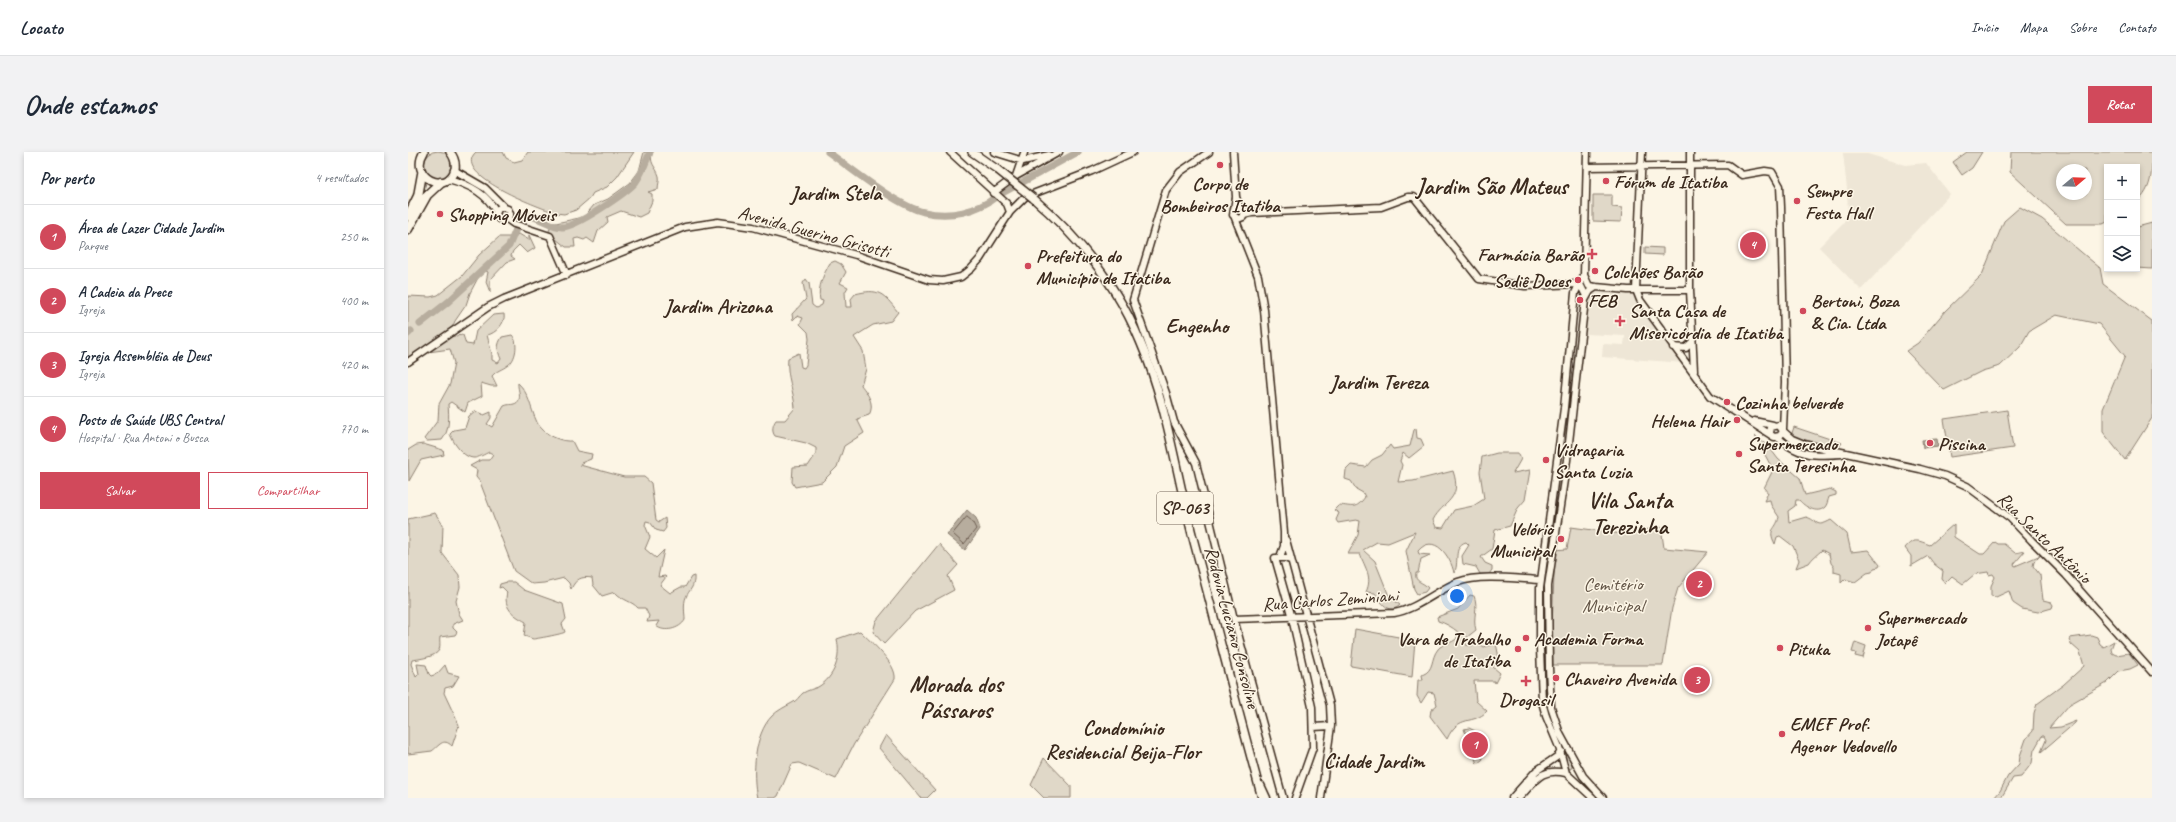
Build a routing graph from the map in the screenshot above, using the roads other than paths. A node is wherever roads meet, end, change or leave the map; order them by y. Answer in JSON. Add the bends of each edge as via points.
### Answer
{"nodes":[{"id":1,"x":424,"y":152,"type":"edge"},
{"id":2,"x":950,"y":152,"type":"edge"},
{"id":3,"x":972,"y":152,"type":"edge"},
{"id":4,"x":994,"y":152,"type":"edge"},
{"id":5,"x":1024,"y":152,"type":"edge"},
{"id":6,"x":1133,"y":152,"type":"edge"},
{"id":7,"x":1209,"y":152,"type":"edge"},
{"id":8,"x":1233,"y":152,"type":"edge"},
{"id":9,"x":1238,"y":152,"type":"edge"},
{"id":10,"x":1588,"y":152,"type":"edge"},
{"id":11,"x":1642,"y":152,"type":"edge"},
{"id":12,"x":1690,"y":152,"type":"edge"},
{"id":13,"x":1057,"y":153,"type":"edge"},
{"id":14,"x":452,"y":154,"type":"edge"},
{"id":15,"x":1031,"y":160,"type":"junction"},
{"id":16,"x":1235,"y":161,"type":"junction"},
{"id":17,"x":1023,"y":162,"type":"junction"},
{"id":18,"x":1691,"y":165,"type":"junction"},
{"id":19,"x":1641,"y":166,"type":"junction"},
{"id":20,"x":1587,"y":167,"type":"junction"},
{"id":21,"x":454,"y":170,"type":"junction"},
{"id":22,"x":422,"y":174,"type":"junction"},
{"id":23,"x":1016,"y":176,"type":"junction"},
{"id":24,"x":445,"y":180,"type":"junction"},
{"id":25,"x":994,"y":194,"type":"junction"},
{"id":26,"x":1033,"y":195,"type":"junction"},
{"id":27,"x":1007,"y":204,"type":"junction"},
{"id":28,"x":1016,"y":204,"type":"junction"},
{"id":29,"x":504,"y":207,"type":"junction"},
{"id":30,"x":496,"y":212,"type":"junction"},
{"id":31,"x":1010,"y":212,"type":"junction"},
{"id":32,"x":1240,"y":213,"type":"junction"},
{"id":33,"x":408,"y":216,"type":"edge"},
{"id":34,"x":507,"y":219,"type":"junction"},
{"id":35,"x":408,"y":229,"type":"edge"},
{"id":36,"x":567,"y":275,"type":"junction"},
{"id":37,"x":1584,"y":275,"type":"junction"},
{"id":38,"x":1580,"y":284,"type":"junction"},
{"id":39,"x":1566,"y":286,"type":"junction"},
{"id":40,"x":1596,"y":287,"type":"junction"},
{"id":41,"x":1636,"y":290,"type":"junction"},
{"id":42,"x":1690,"y":290,"type":"junction"},
{"id":43,"x":1575,"y":293,"type":"junction"},
{"id":44,"x":1586,"y":296,"type":"junction"},
{"id":45,"x":1572,"y":321,"type":"junction"},
{"id":46,"x":1582,"y":322,"type":"junction"},
{"id":47,"x":1691,"y":343,"type":"junction"},
{"id":48,"x":1673,"y":347,"type":"junction"},
{"id":49,"x":408,"y":362,"type":"edge"},
{"id":50,"x":1694,"y":373,"type":"junction"},
{"id":51,"x":1750,"y":420,"type":"junction"},
{"id":52,"x":1782,"y":421,"type":"junction"},
{"id":53,"x":1774,"y":425,"type":"junction"},
{"id":54,"x":1783,"y":430,"type":"junction"},
{"id":55,"x":1770,"y":433,"type":"junction"},
{"id":56,"x":1777,"y":438,"type":"junction"},
{"id":57,"x":1844,"y":454,"type":"junction"},
{"id":58,"x":1557,"y":466,"type":"junction"},
{"id":59,"x":1566,"y":468,"type":"junction"},
{"id":60,"x":1284,"y":532,"type":"junction"},
{"id":61,"x":1278,"y":558,"type":"junction"},
{"id":62,"x":1290,"y":560,"type":"junction"},
{"id":63,"x":1541,"y":580,"type":"junction"},
{"id":64,"x":1292,"y":618,"type":"junction"},
{"id":65,"x":1307,"y":618,"type":"junction"},
{"id":66,"x":1234,"y":620,"type":"junction"},
{"id":67,"x":1540,"y":633,"type":"junction"},
{"id":68,"x":1548,"y":634,"type":"junction"},
{"id":69,"x":1540,"y":648,"type":"junction"},
{"id":70,"x":1548,"y":648,"type":"junction"},
{"id":71,"x":1541,"y":668,"type":"junction"},
{"id":72,"x":2152,"y":672,"type":"edge"},
{"id":73,"x":1549,"y":673,"type":"junction"},
{"id":74,"x":1331,"y":726,"type":"junction"},
{"id":75,"x":1313,"y":727,"type":"junction"},
{"id":76,"x":1561,"y":751,"type":"junction"},
{"id":77,"x":1573,"y":761,"type":"junction"},
{"id":78,"x":1254,"y":771,"type":"junction"},
{"id":79,"x":1569,"y":775,"type":"junction"},
{"id":80,"x":1262,"y":798,"type":"edge"},
{"id":81,"x":1267,"y":798,"type":"edge"},
{"id":82,"x":1283,"y":798,"type":"edge"},
{"id":83,"x":1295,"y":798,"type":"edge"},
{"id":84,"x":1321,"y":798,"type":"edge"},
{"id":85,"x":1512,"y":798,"type":"edge"},
{"id":86,"x":1519,"y":798,"type":"edge"},
{"id":87,"x":1593,"y":798,"type":"edge"},
{"id":88,"x":1603,"y":798,"type":"edge"}],
"edges":[{"from":1,"to":22,"type":"main road","via":[[419,163]]},
{"from":2,"to":25,"type":"main road"},
{"from":3,"to":26,"type":"main road","name":"Rodovia Luciano Consoline","number":"SP-063","bridge":true},
{"from":4,"to":17,"type":"main road"},
{"from":5,"to":15,"type":"main road"},
{"from":5,"to":17,"type":"main road"},
{"from":6,"to":26,"type":"main road","name":"Avenida Guerino Grisotti"},
{"from":7,"to":66,"type":"main road","via":[[1180,172],[1166,190],[1133,300],[1174,422],[1196,463]]},
{"from":8,"to":16,"type":"main road"},
{"from":9,"to":16,"type":"main road"},
{"from":10,"to":20,"type":"main road"},
{"from":11,"to":19,"type":"main road"},
{"from":12,"to":18,"type":"main road"},
{"from":13,"to":15,"type":"main road"},
{"from":13,"to":23,"type":"main road"},
{"from":14,"to":21,"type":"main road"},
{"from":15,"to":17,"type":"main road"},
{"from":16,"to":32,"type":"main road","via":[[1236,196]]},
{"from":17,"to":23,"type":"main road"},
{"from":18,"to":19,"type":"main road"},
{"from":18,"to":42,"type":"main road"},
{"from":18,"to":52,"type":"main road","via":[[1728,165],[1742,176],[1765,171],[1772,172],[1777,178],[1781,207],[1785,382]]},
{"from":19,"to":20,"type":"main road"},
{"from":19,"to":41,"type":"main road"},
{"from":20,"to":37,"type":"main road"},
{"from":21,"to":24,"type":"main road"},
{"from":21,"to":29,"type":"main road","via":[[485,188]]},
{"from":22,"to":24,"type":"main road","via":[[433,182]]},
{"from":22,"to":33,"type":"highway","via":[[418,196]]},
{"from":23,"to":25,"type":"main road"},
{"from":24,"to":30,"type":"main road","via":[[478,191],[485,196]]},
{"from":24,"to":35,"type":"highway","via":[[426,195]]},
{"from":25,"to":27,"type":"main road"},
{"from":26,"to":28,"type":"main road","name":"Avenida Guerino Grisotti"},
{"from":26,"to":78,"type":"main road","name":"Rodovia Luciano Consoline","number":"SP-063","via":[[1097,266],[1124,306],[1141,342],[1156,388]]},
{"from":27,"to":28,"type":"main road"},
{"from":27,"to":31,"type":"main road"},
{"from":28,"to":31,"type":"main road","name":"Avenida Guerino Grisotti"},
{"from":29,"to":30,"type":"main road"},
{"from":29,"to":34,"type":"main road","via":[[510,212]]},
{"from":30,"to":34,"type":"main road","via":[[499,219]]},
{"from":31,"to":36,"type":"main road","name":"Avenida Guerino Grisotti","via":[[980,259],[961,277],[943,281],[929,280],[856,255],[753,227],[718,222],[685,227]]},
{"from":32,"to":39,"type":"main road","via":[[1381,207],[1408,197],[1414,198],[1479,279],[1525,286]]},
{"from":32,"to":60,"type":"main road","via":[[1239,230],[1258,276],[1264,310]]},
{"from":34,"to":36,"type":"main road","via":[[514,224],[550,236]]},
{"from":36,"to":49,"type":"main road","name":"Avenida Guerino Grisotti","via":[[488,307]]},
{"from":37,"to":38,"type":"main road"},
{"from":37,"to":40,"type":"main road","via":[[1588,286]]},
{"from":38,"to":39,"type":"main road"},
{"from":38,"to":43,"type":"main road"},
{"from":38,"to":44,"type":"main road"},
{"from":39,"to":43,"type":"main road"},
{"from":40,"to":41,"type":"main road"},
{"from":40,"to":44,"type":"main road"},
{"from":41,"to":42,"type":"main road"},
{"from":41,"to":48,"type":"main road","name":"Rua Santo Antônio","via":[[1640,300]]},
{"from":42,"to":47,"type":"main road"},
{"from":43,"to":45,"type":"main road"},
{"from":44,"to":46,"type":"main road"},
{"from":45,"to":46,"type":"main road"},
{"from":45,"to":58,"type":"main road"},
{"from":46,"to":59,"type":"main road"},
{"from":47,"to":48,"type":"main road","via":[[1686,348]]},
{"from":47,"to":50,"type":"main road"},
{"from":48,"to":50,"type":"main road","name":"Rua Santo Antônio"},
{"from":50,"to":51,"type":"main road","name":"Rua Santo Antônio","via":[[1710,396]]},
{"from":51,"to":53,"type":"main road","name":"Rua Santo Antônio"},
{"from":51,"to":55,"type":"main road","name":"Rua Santo Antônio"},
{"from":52,"to":53,"type":"main road"},
{"from":52,"to":54,"type":"main road"},
{"from":53,"to":54,"type":"main road","name":"Rua Santo Antônio"},
{"from":53,"to":55,"type":"main road"},
{"from":54,"to":56,"type":"main road"},
{"from":54,"to":57,"type":"main road","name":"Rua Santo Antônio","via":[[1804,444]]},
{"from":55,"to":56,"type":"main road","name":"Rua Santo Antônio"},
{"from":56,"to":57,"type":"main road","name":"Rua Santo Antônio","via":[[1814,456]]},
{"from":57,"to":72,"type":"main road","name":"Rua Santo Antônio","via":[[1920,469],[1967,486],[2010,518],[2032,540]]},
{"from":58,"to":59,"type":"main road"},
{"from":58,"to":63,"type":"main road"},
{"from":59,"to":68,"type":"main road","via":[[1548,586]]},
{"from":60,"to":61,"type":"main road","via":[[1284,546]]},
{"from":60,"to":62,"type":"main road"},
{"from":61,"to":62,"type":"main road"},
{"from":61,"to":64,"type":"main road"},
{"from":62,"to":65,"type":"main road"},
{"from":63,"to":65,"type":"main road","name":"Rua Carlos Zeminiani","via":[[1470,578],[1401,612],[1372,616]]},
{"from":63,"to":67,"type":"main road"},
{"from":64,"to":65,"type":"main road","name":"Rua Carlos Zeminiani"},
{"from":64,"to":66,"type":"main road","name":"Rua Carlos Zeminiani"},
{"from":64,"to":75,"type":"main road","via":[[1312,707]]},
{"from":65,"to":74,"type":"main road","via":[[1330,705]]},
{"from":66,"to":82,"type":"main road"},
{"from":67,"to":68,"type":"main road"},
{"from":67,"to":69,"type":"main road"},
{"from":68,"to":70,"type":"main road"},
{"from":69,"to":70,"type":"main road"},
{"from":69,"to":71,"type":"main road"},
{"from":70,"to":73,"type":"main road"},
{"from":71,"to":73,"type":"main road"},
{"from":71,"to":76,"type":"main road","via":[[1542,702]]},
{"from":73,"to":77,"type":"main road","via":[[1552,712]]},
{"from":74,"to":75,"type":"main road"},
{"from":74,"to":84,"type":"main road"},
{"from":75,"to":83,"type":"main road","via":[[1313,747]]},
{"from":76,"to":79,"type":"main road"},
{"from":76,"to":85,"type":"main road","via":[[1558,756],[1536,771]]},
{"from":77,"to":79,"type":"main road","via":[[1575,766]]},
{"from":77,"to":88,"type":"main road"},
{"from":78,"to":80,"type":"main road","name":"Rodovia Luciano Consoline","number":"SP-063"},
{"from":78,"to":81,"type":"main road"},
{"from":79,"to":86,"type":"main road","via":[[1544,772]]},
{"from":79,"to":87,"type":"main road"}]}
